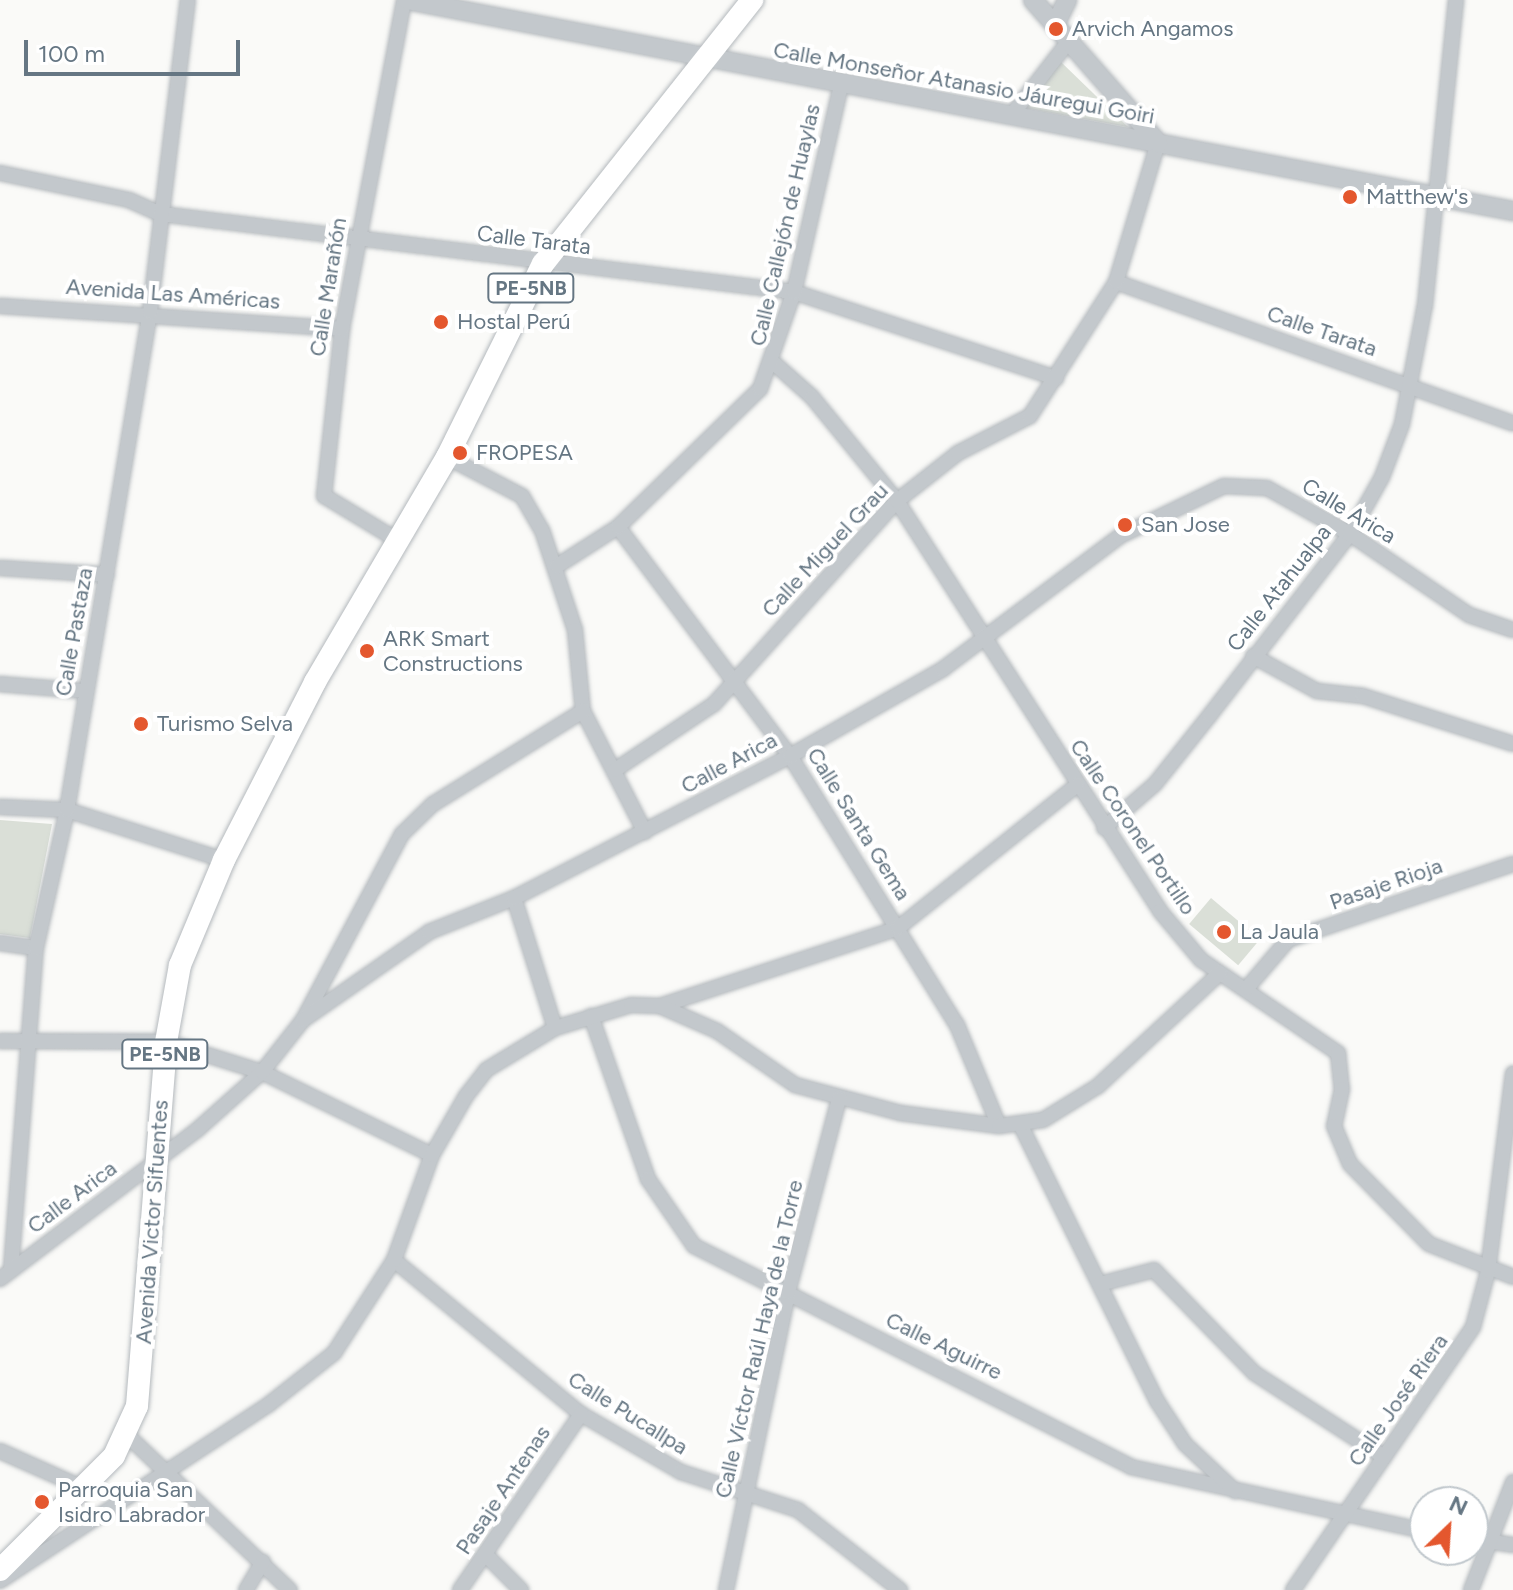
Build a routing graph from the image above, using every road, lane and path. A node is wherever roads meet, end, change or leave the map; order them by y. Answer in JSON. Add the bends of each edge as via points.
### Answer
{"nodes":[{"id":1,"x":188,"y":0,"type":"edge"},
{"id":2,"x":405,"y":0,"type":"edge"},
{"id":3,"x":752,"y":0,"type":"edge"},
{"id":4,"x":1033,"y":0,"type":"edge"},
{"id":5,"x":1067,"y":0,"type":"edge"},
{"id":6,"x":1456,"y":0,"type":"edge"},
{"id":7,"x":1055,"y":25,"type":"junction"},
{"id":8,"x":1069,"y":41,"type":"junction"},
{"id":9,"x":701,"y":58,"type":"junction"},
{"id":10,"x":841,"y":85,"type":"junction"},
{"id":11,"x":1011,"y":116,"type":"junction"},
{"id":12,"x":1158,"y":143,"type":"junction"},
{"id":13,"x":0,"y":173,"type":"edge"},
{"id":14,"x":1437,"y":194,"type":"junction"},
{"id":15,"x":1513,"y":211,"type":"edge"},
{"id":16,"x":161,"y":214,"type":"junction"},
{"id":17,"x":357,"y":239,"type":"junction"},
{"id":18,"x":543,"y":264,"type":"junction"},
{"id":19,"x":1116,"y":282,"type":"junction"},
{"id":20,"x":794,"y":292,"type":"junction"},
{"id":21,"x":0,"y":306,"type":"edge"},
{"id":22,"x":150,"y":312,"type":"junction"},
{"id":23,"x":342,"y":329,"type":"junction"},
{"id":24,"x":775,"y":364,"type":"junction"},
{"id":25,"x":1056,"y":378,"type":"junction"},
{"id":26,"x":1409,"y":385,"type":"junction"},
{"id":27,"x":1513,"y":423,"type":"edge"},
{"id":28,"x":447,"y":457,"type":"junction"},
{"id":29,"x":897,"y":501,"type":"junction"},
{"id":30,"x":618,"y":527,"type":"junction"},
{"id":31,"x":1350,"y":534,"type":"junction"},
{"id":32,"x":397,"y":540,"type":"junction"},
{"id":33,"x":557,"y":566,"type":"junction"},
{"id":34,"x":0,"y":568,"type":"edge"},
{"id":35,"x":107,"y":575,"type":"junction"},
{"id":36,"x":1513,"y":630,"type":"edge"},
{"id":37,"x":988,"y":635,"type":"junction"},
{"id":38,"x":1253,"y":656,"type":"junction"},
{"id":39,"x":736,"y":680,"type":"junction"},
{"id":40,"x":0,"y":684,"type":"edge"},
{"id":41,"x":86,"y":691,"type":"junction"},
{"id":42,"x":583,"y":711,"type":"junction"},
{"id":43,"x":1513,"y":744,"type":"edge"},
{"id":44,"x":790,"y":756,"type":"junction"},
{"id":45,"x":615,"y":770,"type":"junction"},
{"id":46,"x":1077,"y":785,"type":"junction"},
{"id":47,"x":0,"y":807,"type":"edge"},
{"id":48,"x":67,"y":810,"type":"junction"},
{"id":49,"x":1104,"y":828,"type":"junction"},
{"id":50,"x":645,"y":832,"type":"junction"},
{"id":51,"x":224,"y":860,"type":"junction"},
{"id":52,"x":1513,"y":864,"type":"edge"},
{"id":53,"x":514,"y":898,"type":"junction"},
{"id":54,"x":898,"y":928,"type":"junction"},
{"id":55,"x":0,"y":943,"type":"edge"},
{"id":56,"x":36,"y":948,"type":"junction"},
{"id":57,"x":1220,"y":973,"type":"junction"},
{"id":58,"x":1247,"y":988,"type":"junction"},
{"id":59,"x":660,"y":1006,"type":"junction"},
{"id":60,"x":591,"y":1016,"type":"junction"},
{"id":61,"x":303,"y":1020,"type":"junction"},
{"id":62,"x":555,"y":1028,"type":"junction"},
{"id":63,"x":0,"y":1041,"type":"edge"},
{"id":64,"x":32,"y":1041,"type":"junction"},
{"id":65,"x":166,"y":1042,"type":"junction"},
{"id":66,"x":262,"y":1072,"type":"junction"},
{"id":67,"x":1513,"y":1074,"type":"edge"},
{"id":68,"x":839,"y":1099,"type":"junction"},
{"id":69,"x":1020,"y":1124,"type":"junction"},
{"id":70,"x":999,"y":1126,"type":"junction"},
{"id":71,"x":432,"y":1155,"type":"junction"},
{"id":72,"x":155,"y":1163,"type":"junction"},
{"id":73,"x":6,"y":1189,"type":"edge"},
{"id":74,"x":394,"y":1260,"type":"junction"},
{"id":75,"x":1488,"y":1271,"type":"junction"},
{"id":76,"x":6,"y":1275,"type":"edge"},
{"id":77,"x":1513,"y":1277,"type":"edge"},
{"id":78,"x":1100,"y":1284,"type":"junction"},
{"id":79,"x":788,"y":1292,"type":"junction"},
{"id":80,"x":581,"y":1414,"type":"junction"},
{"id":81,"x":127,"y":1435,"type":"junction"},
{"id":82,"x":0,"y":1451,"type":"edge"},
{"id":83,"x":1384,"y":1457,"type":"junction"},
{"id":84,"x":161,"y":1473,"type":"junction"},
{"id":85,"x":1513,"y":1482,"type":"edge"},
{"id":86,"x":81,"y":1487,"type":"junction"},
{"id":87,"x":746,"y":1491,"type":"junction"},
{"id":88,"x":1239,"y":1494,"type":"junction"},
{"id":89,"x":1347,"y":1513,"type":"junction"},
{"id":90,"x":1489,"y":1524,"type":"edge"},
{"id":91,"x":1409,"y":1527,"type":"edge"},
{"id":92,"x":1489,"y":1541,"type":"edge"},
{"id":93,"x":1513,"y":1545,"type":"edge"},
{"id":94,"x":488,"y":1557,"type":"junction"},
{"id":95,"x":263,"y":1562,"type":"junction"},
{"id":96,"x":1475,"y":1566,"type":"edge"},
{"id":97,"x":0,"y":1570,"type":"edge"},
{"id":98,"x":0,"y":1581,"type":"edge"},
{"id":99,"x":246,"y":1590,"type":"edge"},
{"id":100,"x":290,"y":1590,"type":"edge"},
{"id":101,"x":460,"y":1590,"type":"edge"},
{"id":102,"x":521,"y":1590,"type":"edge"},
{"id":103,"x":726,"y":1590,"type":"edge"},
{"id":104,"x":900,"y":1590,"type":"edge"},
{"id":105,"x":1293,"y":1590,"type":"edge"},
{"id":106,"x":1471,"y":1590,"type":"edge"}],
"edges":[{"from":1,"to":16,"type":"street","name":"Calle Pastaza"},
{"from":2,"to":9,"type":"street","name":"Calle Monseñor Atanasio Jáuregui Goiri"},
{"from":2,"to":17,"type":"street","name":"Calle Marañón"},
{"from":3,"to":9,"type":"highway","number":"PE-5NB"},
{"from":4,"to":7,"type":"street"},
{"from":5,"to":7,"type":"street"},
{"from":6,"to":14,"type":"street","name":"Calle Atahualpa"},
{"from":7,"to":8,"type":"street"},
{"from":8,"to":11,"type":"street"},
{"from":8,"to":12,"type":"street"},
{"from":9,"to":10,"type":"street","name":"Calle Monseñor Atanasio Jáuregui Goiri"},
{"from":9,"to":18,"type":"highway","number":"PE-5NB"},
{"from":10,"to":11,"type":"street","name":"Calle Monseñor Atanasio Jáuregui Goiri"},
{"from":10,"to":20,"type":"street","name":"Calle Callejón de Huaylas"},
{"from":11,"to":12,"type":"street","name":"Calle Monseñor Atanasio Jáuregui Goiri"},
{"from":12,"to":14,"type":"street","name":"Calle Monseñor Atanasio Jáuregui Goiri"},
{"from":12,"to":19,"type":"street","name":"Calle Miguel Grau"},
{"from":13,"to":16,"type":"street","name":"Calle Tarata","via":[[129,200]]},
{"from":14,"to":15,"type":"street","name":"Calle Monseñor Atanasio Jáuregui Goiri"},
{"from":14,"to":26,"type":"street","name":"Calle Atahualpa"},
{"from":16,"to":17,"type":"street","name":"Calle Tarata"},
{"from":16,"to":22,"type":"street","name":"Calle Pastaza"},
{"from":17,"to":18,"type":"street","name":"Calle Tarata"},
{"from":17,"to":23,"type":"street","name":"Calle Marañón"},
{"from":18,"to":20,"type":"street","name":"Calle Tarata"},
{"from":18,"to":28,"type":"highway","number":"PE-5NB"},
{"from":19,"to":25,"type":"street","name":"Calle Miguel Grau"},
{"from":19,"to":26,"type":"street","name":"Calle Tarata"},
{"from":20,"to":24,"type":"street","name":"Calle Callejón de Huaylas"},
{"from":20,"to":25,"type":"street","name":"Calle Tarata"},
{"from":21,"to":22,"type":"street","name":"Avenida Las Américas"},
{"from":22,"to":23,"type":"street","name":"Avenida Las Américas"},
{"from":22,"to":35,"type":"street","name":"Calle Pastaza"},
{"from":23,"to":32,"type":"street","name":"Calle Marañón","via":[[325,499]]},
{"from":24,"to":29,"type":"street","name":"Calle Coronel Portillo","via":[[812,397]]},
{"from":24,"to":30,"type":"street","name":"Calle Callejón de Huaylas","via":[[742,410]]},
{"from":25,"to":29,"type":"street","name":"Calle Miguel Grau","via":[[1030,416],[958,453]]},
{"from":26,"to":27,"type":"street","name":"Calle Tarata"},
{"from":26,"to":31,"type":"street","name":"Calle Atahualpa","via":[[1382,477]]},
{"from":28,"to":32,"type":"highway","number":"PE-5NB"},
{"from":28,"to":33,"type":"street","via":[[522,496]]},
{"from":29,"to":37,"type":"street","name":"Calle Coronel Portillo"},
{"from":29,"to":39,"type":"street","name":"Calle Miguel Grau"},
{"from":30,"to":33,"type":"street","name":"Calle Callejón de Huaylas"},
{"from":30,"to":39,"type":"street","name":"Calle Santa Gema"},
{"from":31,"to":36,"type":"street","name":"Calle Arica","via":[[1469,615]]},
{"from":31,"to":37,"type":"street","name":"Calle Arica","via":[[1267,488],[1224,486],[1120,536]]},
{"from":31,"to":38,"type":"street","name":"Calle Atahualpa"},
{"from":32,"to":51,"type":"highway","name":"Avenida Victor Sifuentes","number":"PE-5NB"},
{"from":33,"to":42,"type":"street","via":[[575,630]]},
{"from":34,"to":35,"type":"street"},
{"from":35,"to":41,"type":"street","name":"Calle Pastaza"},
{"from":37,"to":44,"type":"street","name":"Calle Arica","via":[[943,669]]},
{"from":37,"to":46,"type":"street","name":"Calle Coronel Portillo"},
{"from":38,"to":43,"type":"street","via":[[1317,691],[1363,696]]},
{"from":38,"to":49,"type":"street","name":"Calle Atahualpa","via":[[1155,784]]},
{"from":39,"to":44,"type":"street","name":"Calle Santa Gema"},
{"from":39,"to":45,"type":"street","name":"Calle Miguel Grau","via":[[714,704]]},
{"from":40,"to":41,"type":"street"},
{"from":41,"to":48,"type":"street","name":"Calle Pastaza"},
{"from":42,"to":45,"type":"street"},
{"from":42,"to":61,"type":"street","via":[[433,804],[402,834]]},
{"from":44,"to":50,"type":"street","name":"Calle Arica"},
{"from":44,"to":54,"type":"street","name":"Calle Santa Gema"},
{"from":45,"to":50,"type":"street"},
{"from":46,"to":49,"type":"street","name":"Calle Coronel Portillo"},
{"from":46,"to":54,"type":"street"},
{"from":47,"to":48,"type":"street"},
{"from":48,"to":51,"type":"street"},
{"from":48,"to":56,"type":"street","name":"Calle Pastaza"},
{"from":49,"to":57,"type":"street","name":"Calle Coronel Portillo","via":[[1160,911]]},
{"from":50,"to":53,"type":"street","name":"Calle Arica"},
{"from":51,"to":65,"type":"highway","name":"Avenida Victor Sifuentes","number":"PE-5NB","via":[[180,965]]},
{"from":52,"to":58,"type":"street","name":"Pasaje Rioja","via":[[1288,940]]},
{"from":53,"to":61,"type":"street","name":"Calle Arica","via":[[429,932]]},
{"from":53,"to":62,"type":"street"},
{"from":54,"to":59,"type":"street"},
{"from":54,"to":70,"type":"street","name":"Calle Santa Gema","via":[[957,1025]]},
{"from":55,"to":56,"type":"street"},
{"from":56,"to":64,"type":"street","name":"Calle Pastaza"},
{"from":57,"to":58,"type":"street","name":"Calle Coronel Portillo"},
{"from":57,"to":69,"type":"street","via":[[1098,1086],[1043,1120]]},
{"from":58,"to":75,"type":"street","name":"Calle Coronel Portillo","via":[[1338,1053],[1343,1078],[1334,1126],[1350,1164],[1429,1244]]},
{"from":59,"to":60,"type":"street"},
{"from":59,"to":68,"type":"street","via":[[717,1031],[795,1085]]},
{"from":60,"to":62,"type":"street"},
{"from":60,"to":79,"type":"street","name":"Calle Aguirre","via":[[648,1179],[675,1224],[694,1246]]},
{"from":61,"to":66,"type":"street","name":"Calle Arica"},
{"from":62,"to":71,"type":"street","via":[[486,1070]]},
{"from":63,"to":64,"type":"street"},
{"from":64,"to":65,"type":"street"},
{"from":64,"to":73,"type":"street","name":"Calle Pastaza"},
{"from":65,"to":66,"type":"street"},
{"from":65,"to":72,"type":"highway","name":"Avenida Victor Sifuentes","number":"PE-5NB"},
{"from":66,"to":71,"type":"street"},
{"from":66,"to":72,"type":"street","name":"Calle Arica"},
{"from":67,"to":75,"type":"street","name":"Calle José Riera"},
{"from":68,"to":70,"type":"street"},
{"from":68,"to":79,"type":"street","name":"Calle Víctor Raúl Haya de la Torre"},
{"from":69,"to":70,"type":"street"},
{"from":69,"to":78,"type":"street"},
{"from":71,"to":74,"type":"street"},
{"from":72,"to":76,"type":"street","name":"Calle Arica"},
{"from":72,"to":81,"type":"highway","name":"Avenida Victor Sifuentes","number":"PE-5NB","via":[[143,1358]]},
{"from":73,"to":76,"type":"street","name":"Calle Pastaza"},
{"from":74,"to":80,"type":"street","name":"Calle Pucallpa"},
{"from":74,"to":84,"type":"street","via":[[334,1353],[309,1376]]},
{"from":75,"to":77,"type":"street","name":"Calle Coronel Portillo"},
{"from":75,"to":83,"type":"street","name":"Calle José Riera","via":[[1459,1354]]},
{"from":78,"to":83,"type":"street","via":[[1154,1270],[1254,1373]]},
{"from":78,"to":88,"type":"street","via":[[1178,1433]]},
{"from":79,"to":87,"type":"street","name":"Calle Víctor Raúl Haya de la Torre"},
{"from":79,"to":88,"type":"street","name":"Calle Aguirre","via":[[1131,1467]]},
{"from":80,"to":87,"type":"street","name":"Calle Pucallpa","via":[[681,1472]]},
{"from":80,"to":94,"type":"street","name":"Pasaje Antenas"},
{"from":81,"to":84,"type":"street"},
{"from":81,"to":86,"type":"highway","name":"Avenida Victor Sifuentes","number":"PE-5NB"},
{"from":82,"to":86,"type":"street"},
{"from":83,"to":89,"type":"street","name":"Calle José Riera"},
{"from":84,"to":95,"type":"street"},
{"from":84,"to":98,"type":"street"},
{"from":85,"to":90,"type":"street"},
{"from":86,"to":97,"type":"highway","name":"Avenida Victor Sifuentes","number":"PE-5NB"},
{"from":87,"to":103,"type":"street","name":"Calle Víctor Raúl Haya de la Torre"},
{"from":87,"to":104,"type":"street","name":"Calle Pucallpa","via":[[829,1529]]},
{"from":88,"to":89,"type":"street","name":"Calle Aguirre"},
{"from":89,"to":91,"type":"street","name":"Calle Aguirre"},
{"from":89,"to":105,"type":"street","name":"Calle José Riera"},
{"from":92,"to":93,"type":"street"},
{"from":94,"to":101,"type":"street","name":"Pasaje Antenas"},
{"from":94,"to":102,"type":"street"},
{"from":95,"to":99,"type":"street"},
{"from":95,"to":100,"type":"street"},
{"from":96,"to":106,"type":"street"}]}
